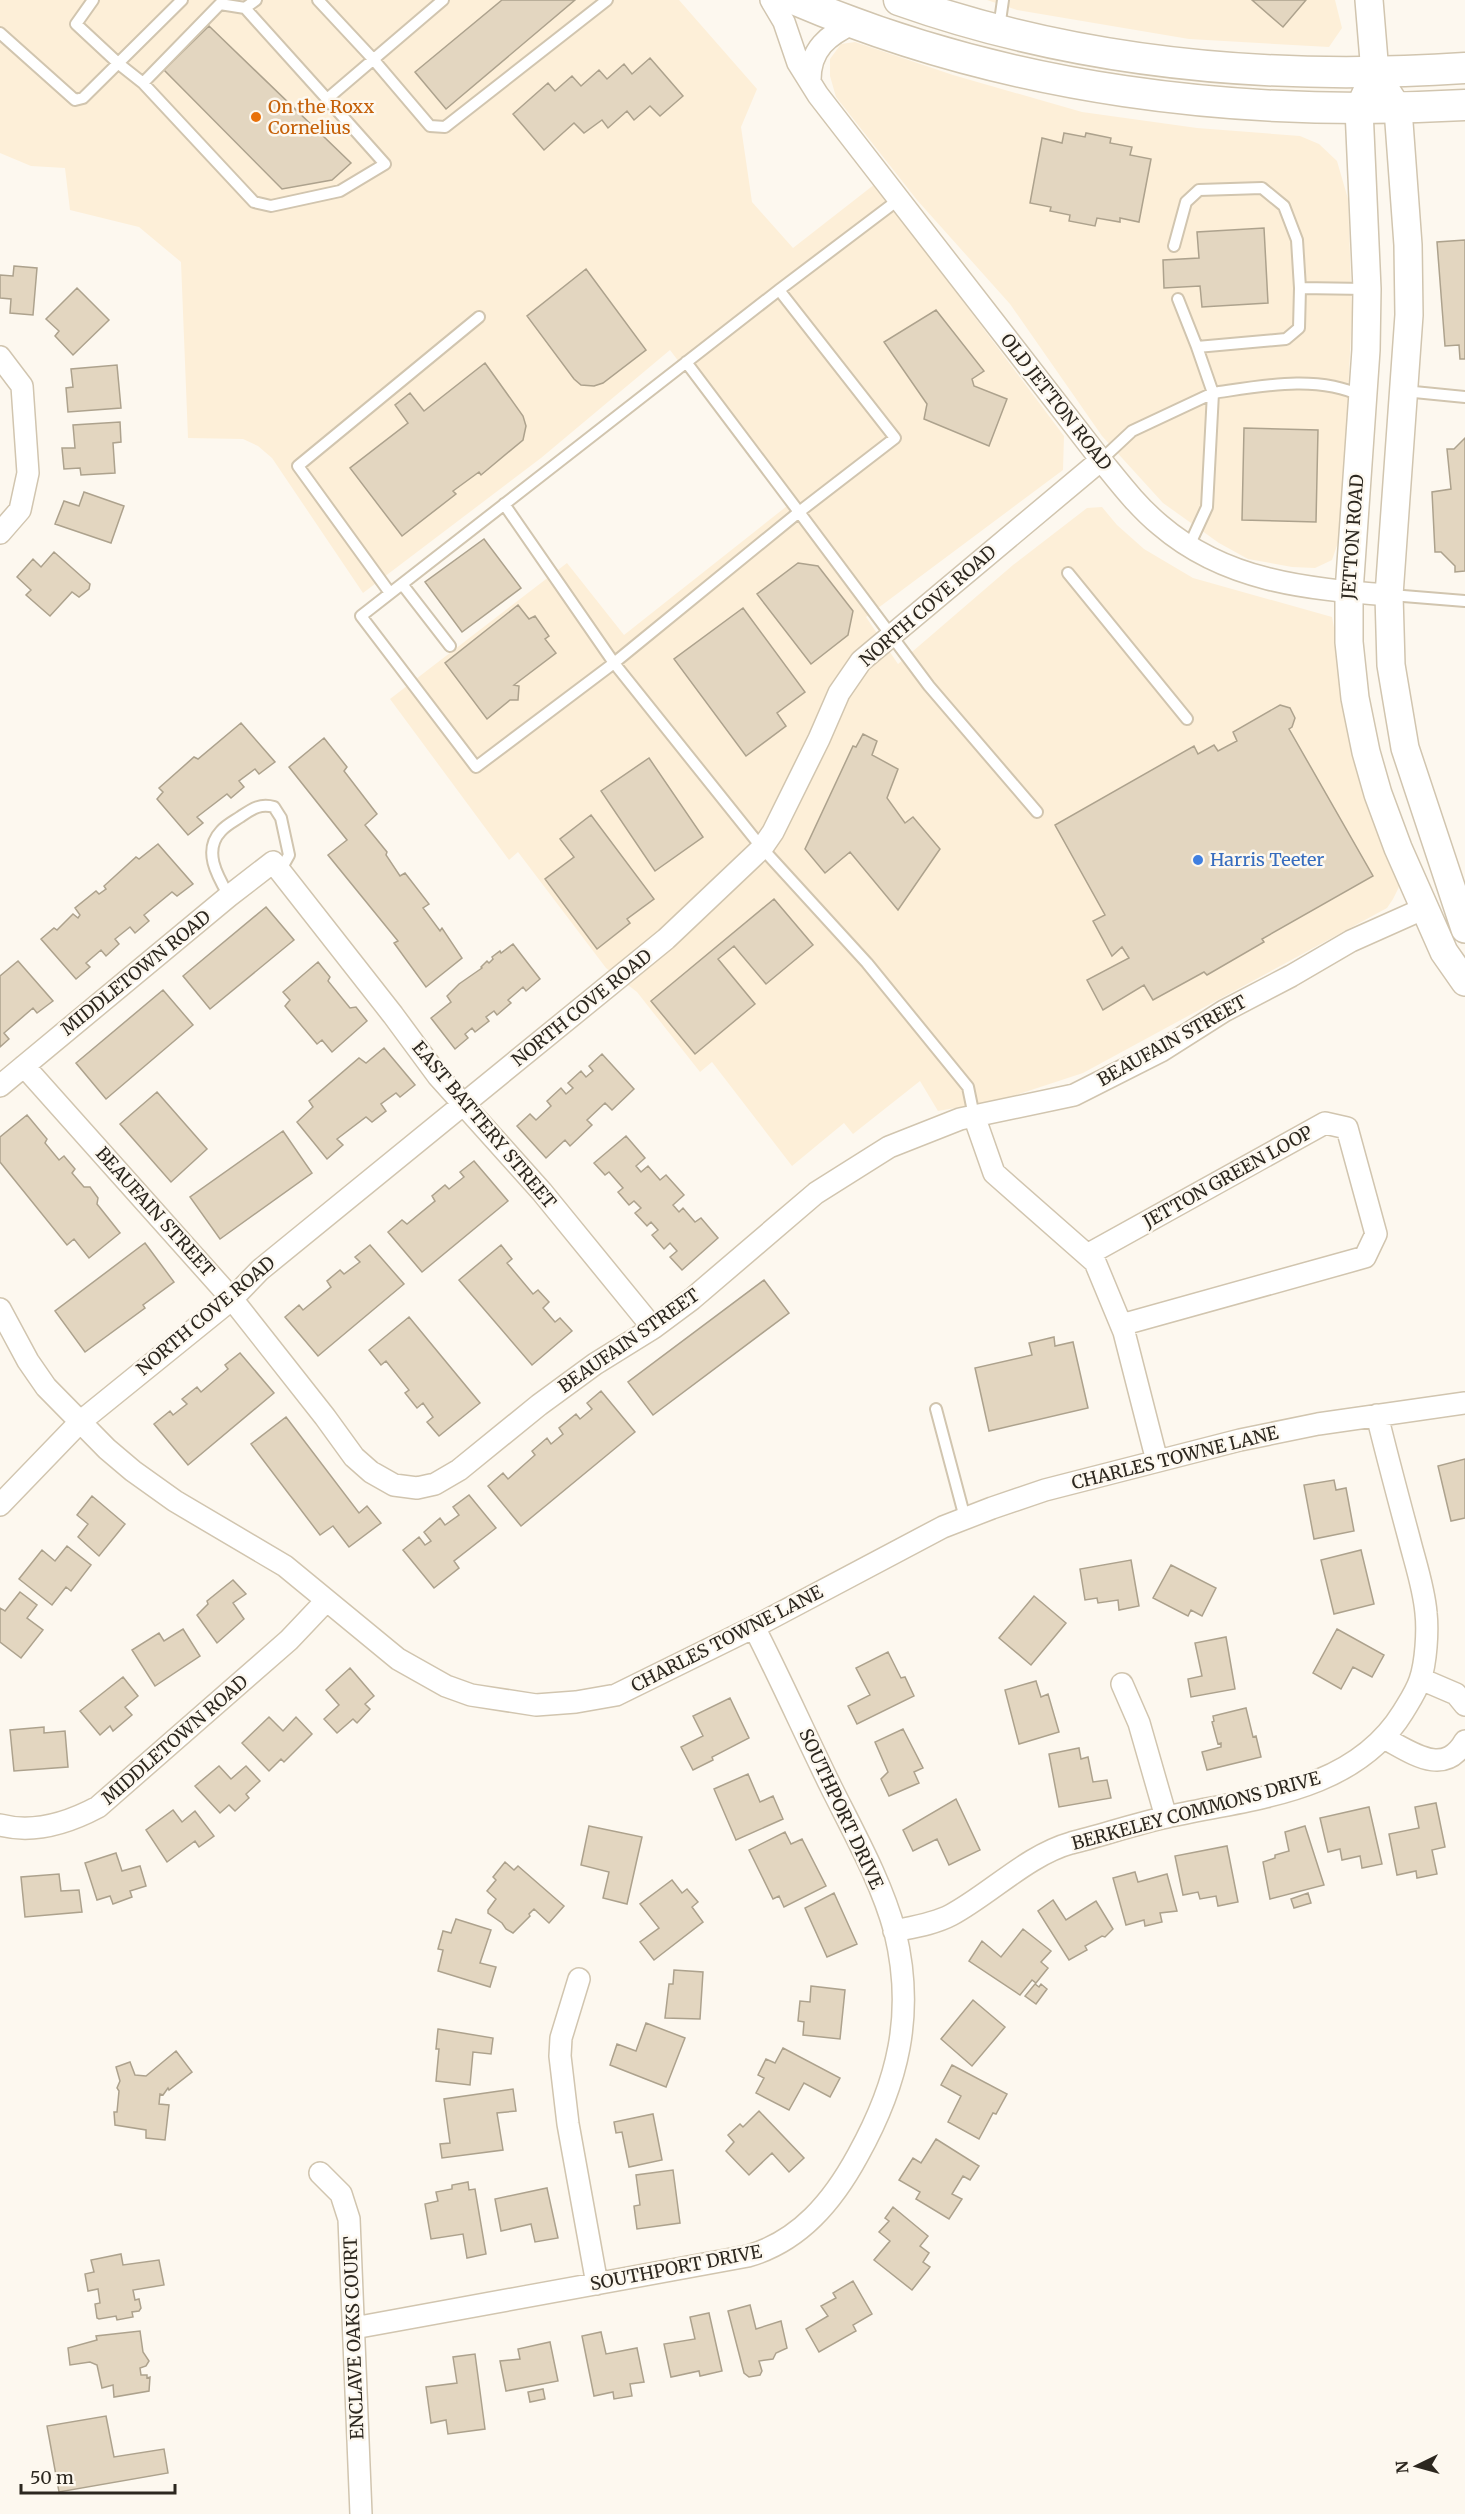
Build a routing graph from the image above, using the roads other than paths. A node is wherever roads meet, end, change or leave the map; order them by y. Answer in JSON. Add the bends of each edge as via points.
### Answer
{"nodes":[{"id":1,"x":93,"y":0,"type":"edge"},
{"id":2,"x":182,"y":0,"type":"edge"},
{"id":3,"x":256,"y":0,"type":"edge"},
{"id":4,"x":318,"y":0,"type":"edge"},
{"id":5,"x":443,"y":0,"type":"edge"},
{"id":6,"x":606,"y":0,"type":"edge"},
{"id":7,"x":771,"y":0,"type":"edge"},
{"id":8,"x":796,"y":0,"type":"edge"},
{"id":9,"x":899,"y":0,"type":"edge"},
{"id":10,"x":1003,"y":0,"type":"edge"},
{"id":11,"x":1369,"y":0,"type":"edge"},
{"id":12,"x":245,"y":8,"type":"junction"},
{"id":13,"x":854,"y":23,"type":"junction"},
{"id":14,"x":999,"y":31,"type":"junction"},
{"id":15,"x":0,"y":33,"type":"edge"},
{"id":16,"x":373,"y":59,"type":"junction"},
{"id":17,"x":119,"y":64,"type":"junction"},
{"id":18,"x":1465,"y":68,"type":"edge"},
{"id":19,"x":1375,"y":73,"type":"junction"},
{"id":20,"x":810,"y":80,"type":"junction"},
{"id":21,"x":142,"y":83,"type":"junction"},
{"id":22,"x":327,"y":99,"type":"junction"},
{"id":23,"x":1465,"y":105,"type":"edge"},
{"id":24,"x":1359,"y":109,"type":"junction"},
{"id":25,"x":1398,"y":109,"type":"junction"},
{"id":26,"x":898,"y":200,"type":"junction"},
{"id":27,"x":1174,"y":246,"type":"dead end"},
{"id":28,"x":1300,"y":288,"type":"junction"},
{"id":29,"x":1367,"y":289,"type":"junction"},
{"id":30,"x":778,"y":290,"type":"junction"},
{"id":31,"x":1178,"y":299,"type":"dead end"},
{"id":32,"x":479,"y":317,"type":"dead end"},
{"id":33,"x":1197,"y":347,"type":"junction"},
{"id":34,"x":0,"y":357,"type":"edge"},
{"id":35,"x":686,"y":362,"type":"junction"},
{"id":36,"x":1404,"y":391,"type":"junction"},
{"id":37,"x":1213,"y":393,"type":"junction"},
{"id":38,"x":1363,"y":396,"type":"junction"},
{"id":39,"x":1465,"y":397,"type":"edge"},
{"id":40,"x":1101,"y":460,"type":"junction"},
{"id":41,"x":504,"y":504,"type":"junction"},
{"id":42,"x":799,"y":512,"type":"junction"},
{"id":43,"x":0,"y":533,"type":"edge"},
{"id":44,"x":1189,"y":546,"type":"junction"},
{"id":45,"x":1068,"y":573,"type":"dead end"},
{"id":46,"x":402,"y":584,"type":"junction"},
{"id":47,"x":1348,"y":592,"type":"junction"},
{"id":48,"x":390,"y":593,"type":"junction"},
{"id":49,"x":1389,"y":595,"type":"junction"},
{"id":50,"x":1465,"y":601,"type":"edge"},
{"id":51,"x":890,"y":635,"type":"junction"},
{"id":52,"x":450,"y":646,"type":"dead end"},
{"id":53,"x":614,"y":663,"type":"junction"},
{"id":54,"x":1187,"y":719,"type":"dead end"},
{"id":55,"x":1037,"y":812,"type":"dead end"},
{"id":56,"x":762,"y":848,"type":"junction"},
{"id":57,"x":277,"y":867,"type":"junction"},
{"id":58,"x":229,"y":896,"type":"junction"},
{"id":59,"x":1425,"y":908,"type":"junction"},
{"id":60,"x":1465,"y":929,"type":"edge"},
{"id":61,"x":1465,"y":982,"type":"edge"},
{"id":62,"x":24,"y":1066,"type":"junction"},
{"id":63,"x":0,"y":1086,"type":"edge"},
{"id":64,"x":463,"y":1106,"type":"junction"},
{"id":65,"x":974,"y":1116,"type":"junction"},
{"id":66,"x":1087,"y":1255,"type":"junction"},
{"id":67,"x":232,"y":1299,"type":"junction"},
{"id":68,"x":0,"y":1309,"type":"edge"},
{"id":69,"x":1121,"y":1324,"type":"junction"},
{"id":70,"x":654,"y":1328,"type":"junction"},
{"id":71,"x":1465,"y":1403,"type":"edge"},
{"id":72,"x":936,"y":1409,"type":"dead end"},
{"id":73,"x":1377,"y":1415,"type":"junction"},
{"id":74,"x":80,"y":1422,"type":"junction"},
{"id":75,"x":1157,"y":1461,"type":"junction"},
{"id":76,"x":0,"y":1505,"type":"edge"},
{"id":77,"x":965,"y":1518,"type":"junction"},
{"id":78,"x":326,"y":1602,"type":"junction"},
{"id":79,"x":754,"y":1627,"type":"junction"},
{"id":80,"x":1421,"y":1679,"type":"junction"},
{"id":81,"x":1122,"y":1684,"type":"dead end"},
{"id":82,"x":1465,"y":1705,"type":"edge"},
{"id":83,"x":1384,"y":1738,"type":"junction"},
{"id":84,"x":1465,"y":1741,"type":"edge"},
{"id":85,"x":1166,"y":1817,"type":"junction"},
{"id":86,"x":0,"y":1826,"type":"edge"},
{"id":87,"x":894,"y":1931,"type":"junction"},
{"id":88,"x":579,"y":1979,"type":"dead end"},
{"id":89,"x":320,"y":2173,"type":"dead end"},
{"id":90,"x":597,"y":2284,"type":"junction"},
{"id":91,"x":354,"y":2328,"type":"junction"},
{"id":92,"x":361,"y":2514,"type":"edge"}],
"edges":[{"from":1,"to":17,"type":"lane","via":[[76,24]]},
{"from":2,"to":17,"type":"lane"},
{"from":3,"to":12,"type":"lane"},
{"from":4,"to":16,"type":"lane"},
{"from":5,"to":16,"type":"lane"},
{"from":6,"to":16,"type":"lane","via":[[445,127],[430,126]]},
{"from":7,"to":20,"type":"street","name":"OLD JETTON ROAD","via":[[784,22],[798,63]]},
{"from":8,"to":13,"type":"main road"},
{"from":9,"to":14,"type":"main road"},
{"from":10,"to":14,"type":"lane"},
{"from":11,"to":19,"type":"street","name":"JETTON ROAD"},
{"from":12,"to":21,"type":"lane","via":[[220,4]]},
{"from":12,"to":22,"type":"lane"},
{"from":13,"to":20,"type":"street","via":[[821,44],[814,54]]},
{"from":13,"to":24,"type":"main road","via":[[993,65],[1130,93],[1263,106]]},
{"from":14,"to":19,"type":"main road","via":[[1111,53],[1218,67]]},
{"from":15,"to":17,"type":"lane","via":[[75,100]]},
{"from":16,"to":22,"type":"lane"},
{"from":17,"to":21,"type":"lane"},
{"from":18,"to":19,"type":"main road"},
{"from":19,"to":24,"type":"street","name":"JETTON ROAD"},
{"from":19,"to":25,"type":"street","name":"JETTON ROAD"},
{"from":20,"to":26,"type":"street","name":"OLD JETTON ROAD"},
{"from":21,"to":22,"type":"lane","via":[[254,202],[271,206],[340,192],[386,164]]},
{"from":23,"to":25,"type":"main road"},
{"from":24,"to":25,"type":"main road"},
{"from":24,"to":29,"type":"street","name":"JETTON ROAD"},
{"from":25,"to":36,"type":"street","name":"JETTON ROAD","via":[[1408,245]]},
{"from":26,"to":30,"type":"lane"},
{"from":26,"to":40,"type":"street","name":"OLD JETTON ROAD"},
{"from":27,"to":28,"type":"lane","via":[[1186,202],[1198,190],[1262,188],[1284,206],[1297,240]]},
{"from":28,"to":29,"type":"lane"},
{"from":28,"to":33,"type":"lane","via":[[1299,328],[1286,339]]},
{"from":29,"to":38,"type":"street","name":"JETTON ROAD"},
{"from":30,"to":35,"type":"lane"},
{"from":30,"to":42,"type":"lane","via":[[895,438]]},
{"from":31,"to":33,"type":"lane"},
{"from":32,"to":48,"type":"lane","via":[[298,466]]},
{"from":33,"to":37,"type":"lane"},
{"from":34,"to":43,"type":"street","via":[[22,386],[28,473],[20,510]]},
{"from":35,"to":41,"type":"lane"},
{"from":35,"to":42,"type":"lane"},
{"from":36,"to":39,"type":"lane"},
{"from":36,"to":49,"type":"street","name":"JETTON ROAD"},
{"from":37,"to":38,"type":"lane","via":[[1278,384],[1342,387]]},
{"from":37,"to":40,"type":"lane","via":[[1132,431]]},
{"from":37,"to":44,"type":"lane","via":[[1207,507]]},
{"from":38,"to":47,"type":"street","name":"JETTON ROAD"},
{"from":40,"to":44,"type":"street","name":"OLD JETTON ROAD","via":[[1133,499]]},
{"from":40,"to":51,"type":"street","name":"NORTH COVE ROAD"},
{"from":41,"to":46,"type":"lane"},
{"from":41,"to":53,"type":"lane"},
{"from":42,"to":51,"type":"lane"},
{"from":42,"to":53,"type":"lane"},
{"from":44,"to":47,"type":"street","name":"OLD JETTON ROAD","via":[[1243,573]]},
{"from":45,"to":54,"type":"lane"},
{"from":46,"to":48,"type":"lane"},
{"from":46,"to":52,"type":"lane"},
{"from":47,"to":49,"type":"street","name":"OLD JETTON ROAD"},
{"from":47,"to":59,"type":"street","name":"JETTON ROAD","via":[[1355,698],[1366,752],[1377,794]]},
{"from":48,"to":53,"type":"lane","via":[[361,616],[476,767]]},
{"from":49,"to":50,"type":"lane"},
{"from":49,"to":60,"type":"street","name":"JETTON ROAD","via":[[1390,665],[1405,748]]},
{"from":51,"to":55,"type":"lane"},
{"from":51,"to":56,"type":"street","name":"NORTH COVE ROAD","via":[[861,661],[839,693]]},
{"from":53,"to":56,"type":"lane"},
{"from":56,"to":64,"type":"street","name":"NORTH COVE ROAD","via":[[666,939]]},
{"from":56,"to":65,"type":"lane","via":[[867,963],[968,1087]]},
{"from":57,"to":58,"type":"street","name":"MIDDLETOWN ROAD"},
{"from":57,"to":58,"type":"lane","via":[[289,855],[281,818],[274,807],[265,804],[220,831],[212,850],[213,865]]},
{"from":57,"to":64,"type":"street","name":"EAST BATTERY STREET"},
{"from":58,"to":62,"type":"street","name":"MIDDLETOWN ROAD"},
{"from":59,"to":61,"type":"street","name":"JETTON ROAD","via":[[1444,952]]},
{"from":59,"to":65,"type":"street","name":"BEAUFAIN STREET","via":[[1351,941],[1118,1075],[1074,1095]]},
{"from":62,"to":63,"type":"street","name":"MIDDLETOWN ROAD"},
{"from":62,"to":67,"type":"street","name":"BEAUFAIN STREET"},
{"from":64,"to":67,"type":"street","name":"NORTH COVE ROAD","via":[[260,1270]]},
{"from":64,"to":70,"type":"street","name":"EAST BATTERY STREET","via":[[542,1192]]},
{"from":65,"to":66,"type":"street","via":[[994,1173]]},
{"from":65,"to":70,"type":"street","name":"BEAUFAIN STREET","via":[[889,1147],[816,1192]]},
{"from":66,"to":69,"type":"street","via":[[1095,1262]]},
{"from":66,"to":69,"type":"street","name":"JETTON GREEN LOOP","via":[[1325,1123],[1347,1128],[1376,1234],[1365,1257]]},
{"from":67,"to":70,"type":"street","name":"BEAUFAIN STREET","via":[[354,1457],[394,1485],[417,1488],[435,1484],[459,1470],[595,1364]]},
{"from":67,"to":74,"type":"street","name":"NORTH COVE ROAD"},
{"from":68,"to":74,"type":"street","name":"CHARLES TOWNE LANE","via":[[46,1388]]},
{"from":69,"to":75,"type":"street"},
{"from":71,"to":73,"type":"street","name":"CHARLES TOWNE LANE"},
{"from":72,"to":77,"type":"lane"},
{"from":73,"to":75,"type":"street","name":"CHARLES TOWNE LANE","via":[[1307,1426]]},
{"from":73,"to":80,"type":"street","name":"BERKELEY COMMONS DRIVE","via":[[1426,1612]]},
{"from":74,"to":76,"type":"street","name":"NORTH COVE ROAD"},
{"from":74,"to":78,"type":"street","name":"CHARLES TOWNE LANE","via":[[133,1471],[175,1501],[285,1566]]},
{"from":75,"to":77,"type":"street","name":"CHARLES TOWNE LANE","via":[[1045,1490]]},
{"from":77,"to":79,"type":"street","name":"CHARLES TOWNE LANE"},
{"from":78,"to":79,"type":"street","name":"CHARLES TOWNE LANE","via":[[398,1659],[446,1686],[471,1695],[536,1706],[616,1695]]},
{"from":78,"to":86,"type":"street","name":"MIDDLETOWN ROAD","via":[[290,1640],[98,1806],[59,1824]]},
{"from":79,"to":87,"type":"street","name":"SOUTHPORT DRIVE","via":[[869,1865]]},
{"from":80,"to":82,"type":"street","via":[[1456,1694]]},
{"from":80,"to":83,"type":"street","name":"BERKELEY COMMONS DRIVE"},
{"from":81,"to":85,"type":"street","via":[[1139,1723]]},
{"from":83,"to":84,"type":"street","via":[[1424,1759],[1437,1761],[1452,1756]]},
{"from":83,"to":85,"type":"street","name":"BERKELEY COMMONS DRIVE","via":[[1347,1767],[1307,1785]]},
{"from":85,"to":87,"type":"street","name":"BERKELEY COMMONS DRIVE","via":[[1066,1845],[950,1915]]},
{"from":87,"to":90,"type":"street","name":"SOUTHPORT DRIVE","via":[[904,2009],[903,2036],[894,2074],[873,2129],[826,2204],[796,2234],[765,2251]]},
{"from":88,"to":90,"type":"street","via":[[561,2038],[560,2056]]},
{"from":89,"to":91,"type":"street","name":"ENCLAVE OAKS COURT","via":[[341,2194],[349,2219]]},
{"from":90,"to":91,"type":"street","name":"SOUTHPORT DRIVE"},
{"from":91,"to":92,"type":"street","name":"ENCLAVE OAKS COURT"}]}
